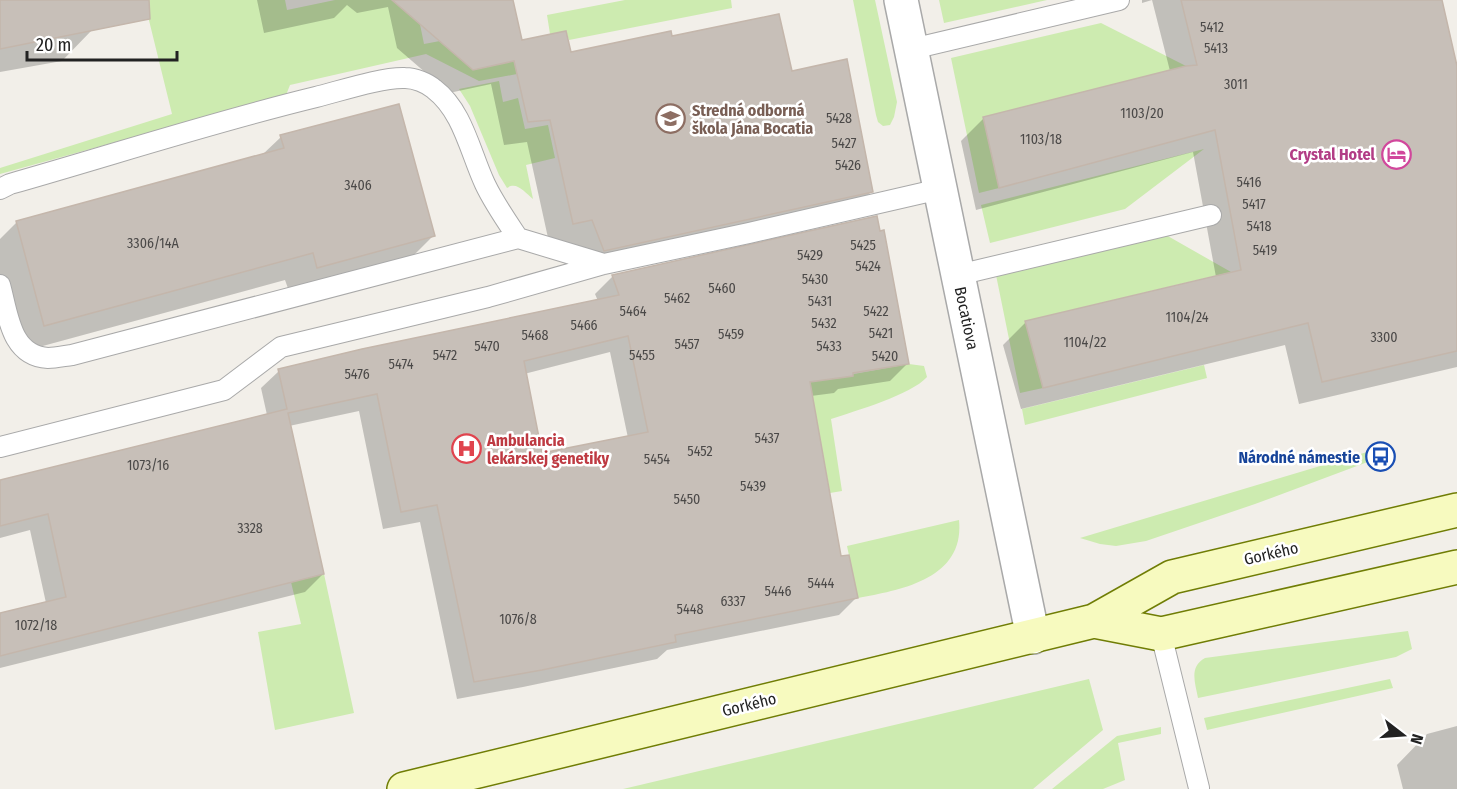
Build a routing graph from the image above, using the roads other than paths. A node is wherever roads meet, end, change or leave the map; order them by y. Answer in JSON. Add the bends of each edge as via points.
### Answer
{"nodes":[{"id":1,"x":901,"y":0,"type":"edge"},
{"id":2,"x":1119,"y":0,"type":"edge"},
{"id":3,"x":912,"y":49,"type":"junction"},
{"id":4,"x":0,"y":189,"type":"edge"},
{"id":5,"x":940,"y":189,"type":"junction"},
{"id":6,"x":1211,"y":215,"type":"dead end"},
{"id":7,"x":518,"y":238,"type":"junction"},
{"id":8,"x":604,"y":264,"type":"junction"},
{"id":9,"x":958,"y":275,"type":"junction"},
{"id":10,"x":0,"y":285,"type":"edge"},
{"id":11,"x":0,"y":447,"type":"edge"},
{"id":12,"x":1457,"y":510,"type":"edge"},
{"id":13,"x":1457,"y":567,"type":"edge"},
{"id":14,"x":1094,"y":621,"type":"junction"},
{"id":15,"x":1161,"y":634,"type":"junction"},
{"id":16,"x":1033,"y":637,"type":"junction"},
{"id":17,"x":1199,"y":788,"type":"edge"},
{"id":18,"x":404,"y":789,"type":"edge"}],
"edges":[{"from":1,"to":3,"type":"street","name":"Bocatiova"},
{"from":2,"to":3,"type":"lane"},
{"from":3,"to":5,"type":"street","name":"Bocatiova"},
{"from":4,"to":7,"type":"lane","via":[[286,105],[405,78],[432,87],[445,98],[498,209]]},
{"from":5,"to":8,"type":"lane"},
{"from":5,"to":9,"type":"street","name":"Bocatiova"},
{"from":6,"to":9,"type":"lane"},
{"from":7,"to":8,"type":"lane"},
{"from":7,"to":10,"type":"lane","via":[[72,355],[47,358],[27,352],[14,337]]},
{"from":8,"to":11,"type":"lane","via":[[488,297],[280,347],[224,390]]},
{"from":9,"to":16,"type":"street","name":"Bocatiova"},
{"from":12,"to":14,"type":"street","name":"Gorkého","via":[[1172,577]]},
{"from":13,"to":15,"type":"street","name":"Gorkého"},
{"from":14,"to":15,"type":"street","name":"Gorkého"},
{"from":14,"to":16,"type":"street","name":"Gorkého"},
{"from":15,"to":17,"type":"lane"},
{"from":16,"to":18,"type":"street","name":"Gorkého"}]}
